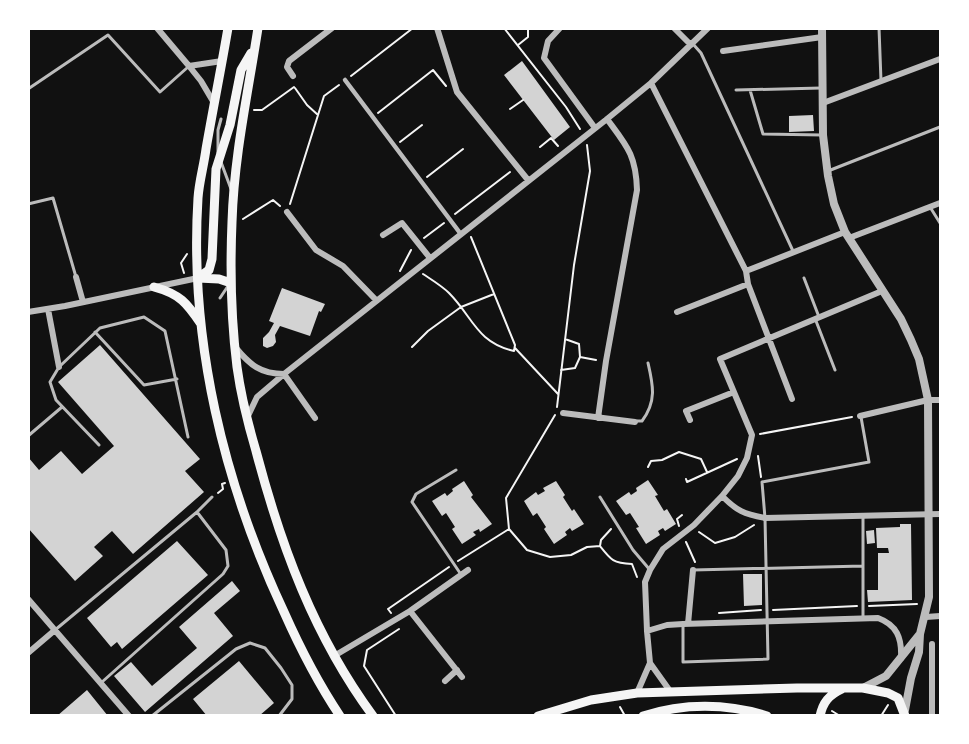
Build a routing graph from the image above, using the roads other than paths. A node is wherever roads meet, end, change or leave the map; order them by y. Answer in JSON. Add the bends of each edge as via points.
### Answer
{"nodes":[{"id":1,"x":157,"y":28,"type":"edge"},
{"id":2,"x":228,"y":28,"type":"edge"},
{"id":3,"x":258,"y":28,"type":"edge"},
{"id":4,"x":332,"y":28,"type":"edge"},
{"id":5,"x":437,"y":28,"type":"edge"},
{"id":6,"x":560,"y":28,"type":"edge"},
{"id":7,"x":674,"y":28,"type":"edge"},
{"id":8,"x":708,"y":28,"type":"edge"},
{"id":9,"x":879,"y":28,"type":"edge"},
{"id":10,"x":822,"y":33,"type":"edge"},
{"id":11,"x":692,"y":44,"type":"junction"},
{"id":12,"x":255,"y":46,"type":"junction"},
{"id":13,"x":723,"y":51,"type":"dead end"},
{"id":14,"x":940,"y":59,"type":"edge"},
{"id":15,"x":222,"y":61,"type":"junction"},
{"id":16,"x":189,"y":66,"type":"junction"},
{"id":17,"x":292,"y":76,"type":"road end"},
{"id":18,"x":345,"y":80,"type":"road end"},
{"id":19,"x":881,"y":81,"type":"junction"},
{"id":20,"x":651,"y":82,"type":"junction"},
{"id":21,"x":28,"y":88,"type":"edge"},
{"id":22,"x":823,"y":88,"type":"junction"},
{"id":23,"x":736,"y":90,"type":"dead end"},
{"id":24,"x":750,"y":90,"type":"junction"},
{"id":25,"x":823,"y":103,"type":"junction"},
{"id":26,"x":214,"y":104,"type":"junction"},
{"id":27,"x":221,"y":119,"type":"dead end"},
{"id":28,"x":607,"y":119,"type":"junction"},
{"id":29,"x":940,"y":127,"type":"edge"},
{"id":30,"x":595,"y":128,"type":"junction"},
{"id":31,"x":823,"y":135,"type":"junction"},
{"id":32,"x":219,"y":157,"type":"junction"},
{"id":33,"x":827,"y":171,"type":"junction"},
{"id":34,"x":528,"y":180,"type":"junction"},
{"id":35,"x":234,"y":195,"type":"junction"},
{"id":36,"x":940,"y":203,"type":"edge"},
{"id":37,"x":28,"y":204,"type":"edge"},
{"id":38,"x":930,"y":207,"type":"junction"},
{"id":39,"x":287,"y":212,"type":"road end"},
{"id":40,"x":940,"y":223,"type":"edge"},
{"id":41,"x":463,"y":231,"type":"junction"},
{"id":42,"x":383,"y":235,"type":"dead end"},
{"id":43,"x":847,"y":235,"type":"junction"},
{"id":44,"x":794,"y":252,"type":"junction"},
{"id":45,"x":430,"y":258,"type":"junction"},
{"id":46,"x":746,"y":271,"type":"junction"},
{"id":47,"x":76,"y":277,"type":"joint"},
{"id":48,"x":198,"y":278,"type":"junction"},
{"id":49,"x":804,"y":278,"type":"dead end"},
{"id":50,"x":231,"y":283,"type":"junction"},
{"id":51,"x":748,"y":284,"type":"junction"},
{"id":52,"x":154,"y":286,"type":"junction"},
{"id":53,"x":882,"y":291,"type":"junction"},
{"id":54,"x":220,"y":298,"type":"dead end"},
{"id":55,"x":376,"y":300,"type":"junction"},
{"id":56,"x":83,"y":302,"type":"junction"},
{"id":57,"x":48,"y":309,"type":"junction"},
{"id":58,"x":28,"y":312,"type":"edge"},
{"id":59,"x":677,"y":312,"type":"dead end"},
{"id":60,"x":817,"y":318,"type":"junction"},
{"id":61,"x":202,"y":326,"type":"junction"},
{"id":62,"x":95,"y":332,"type":"junction"},
{"id":63,"x":769,"y":339,"type":"junction"},
{"id":64,"x":236,"y":348,"type":"junction"},
{"id":65,"x":648,"y":363,"type":"dead end"},
{"id":66,"x":59,"y":367,"type":"junction"},
{"id":67,"x":835,"y":370,"type":"dead end"},
{"id":68,"x":284,"y":374,"type":"junction"},
{"id":69,"x":177,"y":379,"type":"junction"},
{"id":70,"x":734,"y":392,"type":"junction"},
{"id":71,"x":792,"y":399,"type":"dead end"},
{"id":72,"x":928,"y":400,"type":"junction"},
{"id":73,"x":940,"y":400,"type":"edge"},
{"id":74,"x":62,"y":407,"type":"junction"},
{"id":75,"x":563,"y":413,"type":"dead end"},
{"id":76,"x":860,"y":416,"type":"joint"},
{"id":77,"x":247,"y":418,"type":"junction"},
{"id":78,"x":315,"y":418,"type":"dead end"},
{"id":79,"x":598,"y":418,"type":"junction"},
{"id":80,"x":690,"y":420,"type":"dead end"},
{"id":81,"x":635,"y":422,"type":"joint"},
{"id":82,"x":28,"y":436,"type":"edge"},
{"id":83,"x":188,"y":437,"type":"dead end"},
{"id":84,"x":99,"y":445,"type":"dead end"},
{"id":85,"x":456,"y":470,"type":"dead end"},
{"id":86,"x":722,"y":496,"type":"junction"},
{"id":87,"x":212,"y":497,"type":"dead end"},
{"id":88,"x":600,"y":497,"type":"dead end"},
{"id":89,"x":198,"y":512,"type":"junction"},
{"id":90,"x":927,"y":514,"type":"junction"},
{"id":91,"x":940,"y":514,"type":"edge"},
{"id":92,"x":863,"y":515,"type":"junction"},
{"id":93,"x":765,"y":518,"type":"junction"},
{"id":94,"x":863,"y":566,"type":"junction"},
{"id":95,"x":766,"y":568,"type":"junction"},
{"id":96,"x":468,"y":570,"type":"dead end"},
{"id":97,"x":650,"y":570,"type":"junction"},
{"id":98,"x":696,"y":570,"type":"joint"},
{"id":99,"x":461,"y":575,"type":"junction"},
{"id":100,"x":28,"y":599,"type":"edge"},
{"id":101,"x":411,"y":611,"type":"junction"},
{"id":102,"x":940,"y":616,"type":"edge"},
{"id":103,"x":926,"y":617,"type":"junction"},
{"id":104,"x":863,"y":619,"type":"junction"},
{"id":105,"x":767,"y":622,"type":"junction"},
{"id":106,"x":685,"y":624,"type":"junction"},
{"id":107,"x":55,"y":630,"type":"junction"},
{"id":108,"x":646,"y":631,"type":"junction"},
{"id":109,"x":920,"y":634,"type":"junction"},
{"id":110,"x":932,"y":644,"type":"dead end"},
{"id":111,"x":28,"y":653,"type":"edge"},
{"id":112,"x":334,"y":656,"type":"junction"},
{"id":113,"x":901,"y":658,"type":"junction"},
{"id":114,"x":650,"y":663,"type":"junction"},
{"id":115,"x":457,"y":670,"type":"junction"},
{"id":116,"x":462,"y":677,"type":"dead end"},
{"id":117,"x":445,"y":681,"type":"dead end"},
{"id":118,"x":101,"y":683,"type":"junction"},
{"id":119,"x":843,"y":688,"type":"junction"},
{"id":120,"x":863,"y":688,"type":"junction"},
{"id":121,"x":670,"y":691,"type":"junction"},
{"id":122,"x":636,"y":693,"type":"junction"},
{"id":123,"x":750,"y":712,"type":"edge"},
{"id":124,"x":905,"y":713,"type":"edge"},
{"id":125,"x":282,"y":714,"type":"edge"},
{"id":126,"x":129,"y":716,"type":"edge"},
{"id":127,"x":152,"y":716,"type":"edge"},
{"id":128,"x":340,"y":716,"type":"edge"},
{"id":129,"x":373,"y":716,"type":"edge"},
{"id":130,"x":538,"y":716,"type":"edge"},
{"id":131,"x":643,"y":716,"type":"edge"},
{"id":132,"x":767,"y":716,"type":"edge"},
{"id":133,"x":819,"y":716,"type":"edge"},
{"id":134,"x":932,"y":716,"type":"edge"}],
"edges":[{"from":1,"to":16,"type":"street"},
{"from":2,"to":15,"type":"main road"},
{"from":3,"to":12,"type":"main road"},
{"from":4,"to":17,"type":"street","via":[[289,61],[286,67]]},
{"from":5,"to":34,"type":"street","via":[[457,92]]},
{"from":6,"to":30,"type":"street","via":[[548,41],[544,58]]},
{"from":7,"to":11,"type":"street"},
{"from":8,"to":11,"type":"street"},
{"from":9,"to":19,"type":"lane"},
{"from":10,"to":13,"type":"street"},
{"from":10,"to":22,"type":"street"},
{"from":11,"to":20,"type":"street"},
{"from":11,"to":44,"type":"lane","via":[[701,53]]},
{"from":12,"to":32,"type":"main road","via":[[241,70]]},
{"from":12,"to":35,"type":"main road","via":[[243,109]]},
{"from":14,"to":19,"type":"street"},
{"from":15,"to":16,"type":"street"},
{"from":15,"to":26,"type":"main road"},
{"from":16,"to":21,"type":"lane","via":[[160,92],[108,34]]},
{"from":16,"to":26,"type":"street"},
{"from":18,"to":41,"type":"street"},
{"from":19,"to":25,"type":"street"},
{"from":20,"to":28,"type":"street"},
{"from":20,"to":46,"type":"street"},
{"from":22,"to":24,"type":"lane"},
{"from":22,"to":25,"type":"street"},
{"from":23,"to":24,"type":"lane"},
{"from":24,"to":31,"type":"lane","via":[[764,134]]},
{"from":25,"to":31,"type":"street"},
{"from":26,"to":48,"type":"main road","via":[[198,196]]},
{"from":27,"to":32,"type":"lane"},
{"from":28,"to":30,"type":"street"},
{"from":28,"to":79,"type":"street","via":[[636,168],[637,190]]},
{"from":29,"to":33,"type":"lane"},
{"from":30,"to":34,"type":"street"},
{"from":31,"to":33,"type":"street"},
{"from":32,"to":35,"type":"lane"},
{"from":32,"to":48,"type":"main road","via":[[212,259],[209,270]]},
{"from":33,"to":43,"type":"street","via":[[834,204]]},
{"from":34,"to":41,"type":"street"},
{"from":35,"to":50,"type":"main road"},
{"from":36,"to":38,"type":"street"},
{"from":37,"to":47,"type":"lane","via":[[53,198]]},
{"from":38,"to":40,"type":"lane"},
{"from":38,"to":43,"type":"street"},
{"from":39,"to":55,"type":"street","via":[[316,250],[343,266]]},
{"from":41,"to":45,"type":"street"},
{"from":42,"to":45,"type":"street","via":[[402,223]]},
{"from":43,"to":44,"type":"street"},
{"from":43,"to":53,"type":"street"},
{"from":44,"to":46,"type":"street"},
{"from":45,"to":55,"type":"street"},
{"from":46,"to":51,"type":"street"},
{"from":47,"to":56,"type":"street"},
{"from":48,"to":50,"type":"main road"},
{"from":48,"to":52,"type":"street"},
{"from":48,"to":61,"type":"main road"},
{"from":49,"to":60,"type":"lane"},
{"from":50,"to":54,"type":"lane"},
{"from":50,"to":64,"type":"main road"},
{"from":51,"to":59,"type":"street"},
{"from":51,"to":63,"type":"street"},
{"from":52,"to":56,"type":"street"},
{"from":52,"to":61,"type":"main road","via":[[180,297]]},
{"from":53,"to":60,"type":"street"},
{"from":53,"to":72,"type":"street","via":[[911,340]]},
{"from":55,"to":68,"type":"street"},
{"from":56,"to":57,"type":"street"},
{"from":57,"to":58,"type":"street"},
{"from":57,"to":66,"type":"street"},
{"from":60,"to":63,"type":"street"},
{"from":60,"to":67,"type":"lane"},
{"from":61,"to":128,"type":"main road","via":[[223,443],[262,566],[299,646]]},
{"from":62,"to":66,"type":"lane"},
{"from":62,"to":69,"type":"lane","via":[[144,385]]},
{"from":62,"to":69,"type":"lane","via":[[144,317],[165,331]]},
{"from":63,"to":70,"type":"street","via":[[720,359]]},
{"from":63,"to":71,"type":"street"},
{"from":64,"to":68,"type":"street","via":[[255,368]]},
{"from":64,"to":77,"type":"main road"},
{"from":65,"to":81,"type":"lane","via":[[654,394],[647,414],[642,421]]},
{"from":66,"to":74,"type":"lane","via":[[50,382]]},
{"from":68,"to":77,"type":"street","via":[[257,397]]},
{"from":68,"to":78,"type":"street"},
{"from":69,"to":83,"type":"lane"},
{"from":70,"to":80,"type":"street","via":[[686,411]]},
{"from":70,"to":86,"type":"street","via":[[752,435],[744,464]]},
{"from":72,"to":73,"type":"street"},
{"from":72,"to":76,"type":"street"},
{"from":72,"to":90,"type":"street"},
{"from":74,"to":82,"type":"lane"},
{"from":74,"to":84,"type":"lane"},
{"from":75,"to":79,"type":"street"},
{"from":76,"to":93,"type":"lane","via":[[869,462],[762,482]]},
{"from":77,"to":112,"type":"main road","via":[[284,548]]},
{"from":79,"to":81,"type":"street"},
{"from":85,"to":99,"type":"lane","via":[[416,494],[412,502]]},
{"from":86,"to":93,"type":"street","via":[[746,515]]},
{"from":86,"to":97,"type":"street","via":[[663,549]]},
{"from":87,"to":89,"type":"lane"},
{"from":88,"to":97,"type":"lane"},
{"from":89,"to":107,"type":"lane"},
{"from":89,"to":118,"type":"lane","via":[[226,550],[228,566]]},
{"from":90,"to":91,"type":"street"},
{"from":90,"to":92,"type":"street"},
{"from":90,"to":103,"type":"street","via":[[930,575]]},
{"from":92,"to":93,"type":"street"},
{"from":92,"to":94,"type":"lane"},
{"from":93,"to":95,"type":"lane"},
{"from":94,"to":95,"type":"lane"},
{"from":94,"to":104,"type":"lane"},
{"from":95,"to":98,"type":"lane"},
{"from":95,"to":105,"type":"lane"},
{"from":96,"to":99,"type":"street"},
{"from":97,"to":108,"type":"street","via":[[645,582]]},
{"from":98,"to":106,"type":"street"},
{"from":99,"to":101,"type":"street"},
{"from":100,"to":107,"type":"street"},
{"from":101,"to":112,"type":"street"},
{"from":101,"to":115,"type":"street"},
{"from":102,"to":103,"type":"street"},
{"from":103,"to":109,"type":"street"},
{"from":104,"to":105,"type":"street"},
{"from":104,"to":113,"type":"street","via":[[878,618],[892,624],[900,640]]},
{"from":105,"to":106,"type":"street"},
{"from":105,"to":106,"type":"lane","via":[[768,659],[683,662]]},
{"from":106,"to":108,"type":"street"},
{"from":107,"to":111,"type":"street"},
{"from":107,"to":118,"type":"street"},
{"from":108,"to":114,"type":"street"},
{"from":109,"to":113,"type":"street"},
{"from":109,"to":124,"type":"street"},
{"from":110,"to":134,"type":"street"},
{"from":112,"to":129,"type":"main road"},
{"from":113,"to":120,"type":"street","via":[[886,676]]},
{"from":114,"to":121,"type":"street"},
{"from":114,"to":122,"type":"street"},
{"from":115,"to":116,"type":"street"},
{"from":115,"to":117,"type":"street"},
{"from":118,"to":126,"type":"street"},
{"from":119,"to":120,"type":"main road"},
{"from":119,"to":121,"type":"main road"},
{"from":119,"to":133,"type":"main road","via":[[828,698]]},
{"from":120,"to":124,"type":"main road","via":[[894,695]]},
{"from":121,"to":122,"type":"main road"},
{"from":122,"to":130,"type":"main road","via":[[591,700]]},
{"from":123,"to":131,"type":"main road","via":[[697,706]]},
{"from":123,"to":132,"type":"main road"},
{"from":125,"to":127,"type":"lane","via":[[292,699],[292,685],[265,648],[250,643],[236,649]]}]}
